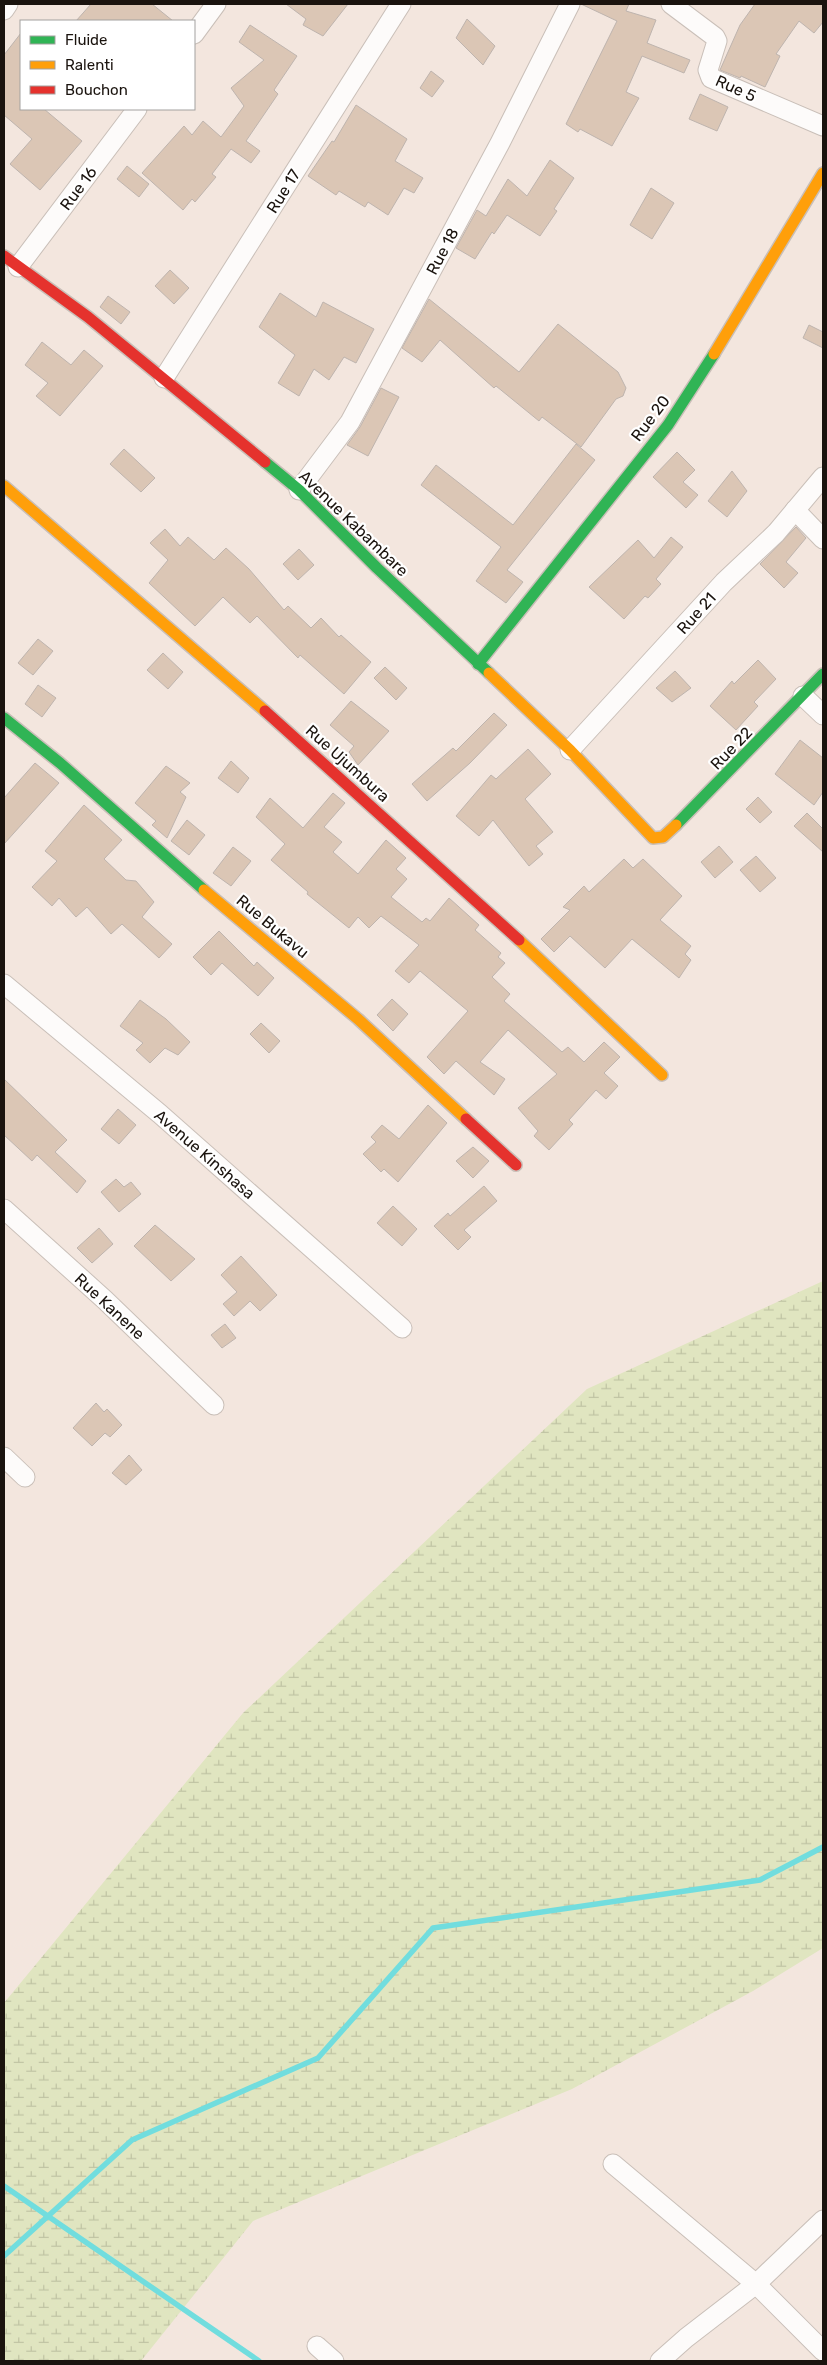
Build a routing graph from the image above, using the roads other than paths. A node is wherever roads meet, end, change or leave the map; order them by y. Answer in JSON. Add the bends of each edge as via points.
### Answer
{"nodes":[{"id":1,"x":8,"y":4,"type":"edge"},
{"id":2,"x":216,"y":4,"type":"edge"},
{"id":3,"x":401,"y":4,"type":"edge"},
{"id":4,"x":570,"y":4,"type":"edge"},
{"id":5,"x":671,"y":4,"type":"edge"},
{"id":6,"x":4,"y":10,"type":"edge"},
{"id":7,"x":195,"y":33,"type":"edge"},
{"id":8,"x":136,"y":110,"type":"edge"},
{"id":9,"x":823,"y":126,"type":"edge"},
{"id":10,"x":823,"y":173,"type":"edge"},
{"id":11,"x":11,"y":262,"type":"edge"},
{"id":12,"x":164,"y":378,"type":"junction"},
{"id":13,"x":823,"y":477,"type":"edge"},
{"id":14,"x":4,"y":486,"type":"edge"},
{"id":15,"x":299,"y":490,"type":"junction"},
{"id":16,"x":795,"y":510,"type":"junction"},
{"id":17,"x":823,"y":539,"type":"edge"},
{"id":18,"x":478,"y":664,"type":"junction"},
{"id":19,"x":823,"y":674,"type":"edge"},
{"id":20,"x":803,"y":696,"type":"junction"},
{"id":21,"x":823,"y":715,"type":"edge"},
{"id":22,"x":4,"y":718,"type":"edge"},
{"id":23,"x":570,"y":750,"type":"junction"},
{"id":24,"x":658,"y":839,"type":"joint"},
{"id":25,"x":4,"y":984,"type":"edge"},
{"id":26,"x":662,"y":1075,"type":"dead end"},
{"id":27,"x":516,"y":1165,"type":"dead end"},
{"id":28,"x":4,"y":1209,"type":"edge"},
{"id":29,"x":402,"y":1328,"type":"dead end"},
{"id":30,"x":214,"y":1405,"type":"dead end"},
{"id":31,"x":4,"y":1457,"type":"edge"},
{"id":32,"x":25,"y":1477,"type":"dead end"},
{"id":33,"x":613,"y":2164,"type":"dead end"},
{"id":34,"x":823,"y":2220,"type":"edge"},
{"id":35,"x":756,"y":2284,"type":"junction"},
{"id":36,"x":317,"y":2346,"type":"dead end"},
{"id":37,"x":823,"y":2351,"type":"edge"},
{"id":38,"x":334,"y":2361,"type":"edge"},
{"id":39,"x":660,"y":2361,"type":"edge"}],
"edges":[{"from":1,"to":6,"type":"street"},
{"from":2,"to":7,"type":"street"},
{"from":3,"to":12,"type":"street","name":"Rue 17"},
{"from":4,"to":15,"type":"street","name":"Rue 18","via":[[500,143],[350,422]]},
{"from":5,"to":9,"type":"street","name":"Rue 5","via":[[715,37],[717,41],[708,70],[710,78]]},
{"from":8,"to":11,"type":"street","name":"Rue 16"},
{"from":10,"to":18,"type":"street","name":"Rue 20","via":[[668,425]]},
{"from":11,"to":12,"type":"street","name":"Avenue Kabambare","via":[[88,317]]},
{"from":12,"to":15,"type":"street","name":"Avenue Kabambare"},
{"from":13,"to":16,"type":"street","name":"Rue 21"},
{"from":14,"to":26,"type":"street","name":"Rue Ujumbura","via":[[188,642],[492,913]]},
{"from":15,"to":18,"type":"street","name":"Avenue Kabambare"},
{"from":16,"to":17,"type":"street"},
{"from":16,"to":23,"type":"street","name":"Rue 21","via":[[776,533],[724,582]]},
{"from":18,"to":23,"type":"street","name":"Avenue Kabambare"},
{"from":19,"to":20,"type":"street","name":"Rue 22"},
{"from":20,"to":21,"type":"street"},
{"from":20,"to":24,"type":"street","name":"Rue 22","via":[[695,808]]},
{"from":22,"to":27,"type":"street","name":"Rue Bukavu","via":[[60,762],[182,872],[358,1019]]},
{"from":23,"to":24,"type":"street","name":"Avenue Kabambare","via":[[653,838]]},
{"from":25,"to":29,"type":"street","name":"Avenue Kinshasa","via":[[160,1114]]},
{"from":28,"to":30,"type":"street","name":"Rue Kanene"},
{"from":31,"to":32,"type":"street"},
{"from":33,"to":35,"type":"street"},
{"from":34,"to":35,"type":"street"},
{"from":35,"to":37,"type":"street"},
{"from":35,"to":39,"type":"street"},
{"from":36,"to":38,"type":"street"}]}
